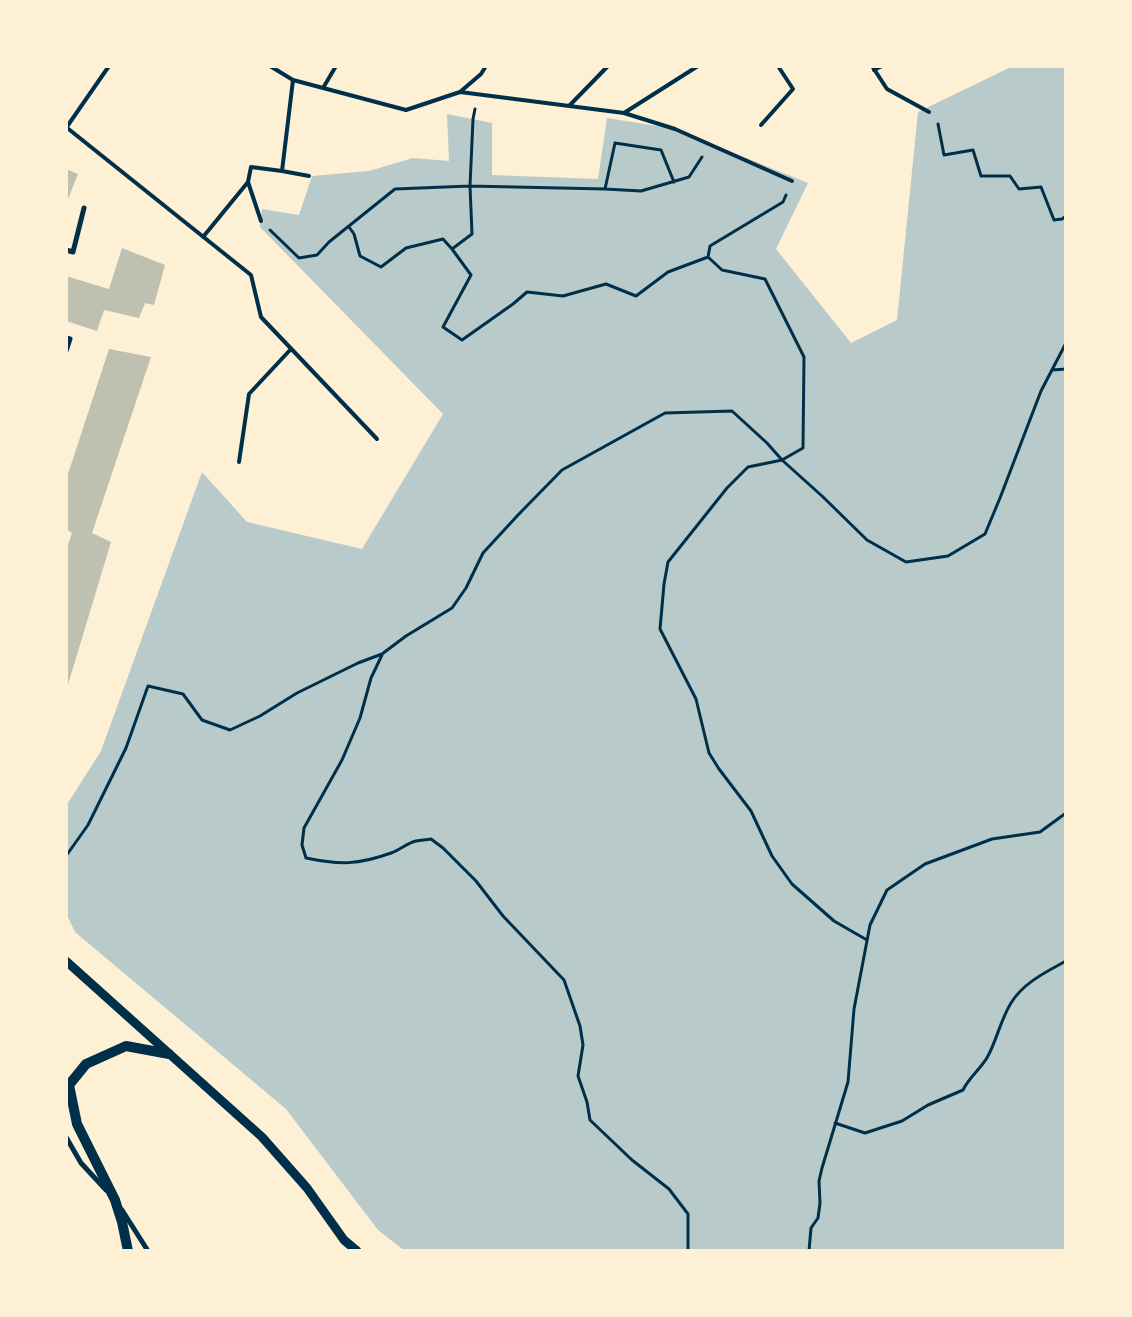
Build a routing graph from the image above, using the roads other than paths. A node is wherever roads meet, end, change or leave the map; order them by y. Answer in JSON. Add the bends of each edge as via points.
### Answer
{"nodes":[{"id":1,"x":109,"y":66,"type":"edge"},
{"id":2,"x":270,"y":66,"type":"edge"},
{"id":3,"x":336,"y":66,"type":"edge"},
{"id":4,"x":486,"y":66,"type":"edge"},
{"id":5,"x":608,"y":66,"type":"edge"},
{"id":6,"x":698,"y":66,"type":"edge"},
{"id":7,"x":778,"y":66,"type":"edge"},
{"id":8,"x":882,"y":66,"type":"edge"},
{"id":9,"x":873,"y":68,"type":"edge"},
{"id":10,"x":293,"y":80,"type":"junction"},
{"id":11,"x":323,"y":88,"type":"junction"},
{"id":12,"x":460,"y":92,"type":"junction"},
{"id":13,"x":570,"y":105,"type":"junction"},
{"id":14,"x":929,"y":112,"type":"road end"},
{"id":15,"x":624,"y":113,"type":"junction"},
{"id":16,"x":761,"y":125,"type":"dead end"},
{"id":17,"x":66,"y":127,"type":"edge"},
{"id":18,"x":282,"y":171,"type":"junction"},
{"id":19,"x":309,"y":176,"type":"dead end"},
{"id":20,"x":792,"y":181,"type":"road end"},
{"id":21,"x":248,"y":182,"type":"junction"},
{"id":22,"x":84,"y":208,"type":"dead end"},
{"id":23,"x":261,"y":221,"type":"road end"},
{"id":24,"x":203,"y":237,"type":"junction"},
{"id":25,"x":66,"y":250,"type":"edge"},
{"id":26,"x":66,"y":338,"type":"edge"},
{"id":27,"x":291,"y":348,"type":"junction"},
{"id":28,"x":66,"y":351,"type":"edge"},
{"id":29,"x":377,"y":440,"type":"dead end"},
{"id":30,"x":239,"y":462,"type":"dead end"},
{"id":31,"x":66,"y":961,"type":"edge"},
{"id":32,"x":169,"y":1054,"type":"junction"},
{"id":33,"x":66,"y":1137,"type":"edge"},
{"id":34,"x":115,"y":1200,"type":"junction"},
{"id":35,"x":128,"y":1251,"type":"edge"},
{"id":36,"x":148,"y":1251,"type":"edge"},
{"id":37,"x":357,"y":1251,"type":"edge"}],
"edges":[{"from":1,"to":17,"type":"lane"},
{"from":2,"to":10,"type":"lane"},
{"from":3,"to":11,"type":"lane"},
{"from":4,"to":12,"type":"lane"},
{"from":5,"to":13,"type":"lane"},
{"from":6,"to":15,"type":"lane"},
{"from":7,"to":16,"type":"lane","via":[[793,88]]},
{"from":8,"to":9,"type":"lane"},
{"from":9,"to":14,"type":"lane","via":[[887,89]]},
{"from":10,"to":11,"type":"lane"},
{"from":10,"to":18,"type":"lane"},
{"from":11,"to":12,"type":"lane","via":[[406,110]]},
{"from":12,"to":13,"type":"lane"},
{"from":13,"to":15,"type":"lane"},
{"from":15,"to":20,"type":"lane","via":[[675,129]]},
{"from":17,"to":24,"type":"lane"},
{"from":18,"to":19,"type":"lane"},
{"from":18,"to":21,"type":"lane","via":[[251,167]]},
{"from":21,"to":23,"type":"lane"},
{"from":21,"to":24,"type":"lane"},
{"from":22,"to":25,"type":"street","via":[[73,252]]},
{"from":24,"to":27,"type":"lane","via":[[251,275],[261,316]]},
{"from":26,"to":28,"type":"street","via":[[70,339]]},
{"from":27,"to":29,"type":"lane"},
{"from":27,"to":30,"type":"lane","via":[[249,394]]},
{"from":31,"to":32,"type":"street"},
{"from":32,"to":34,"type":"main road","via":[[126,1046],[86,1064],[69,1085],[77,1124]]},
{"from":32,"to":37,"type":"street","via":[[262,1138],[307,1188],[344,1240]]},
{"from":33,"to":34,"type":"street","via":[[81,1163]]},
{"from":34,"to":35,"type":"main road"},
{"from":34,"to":36,"type":"street"}]}
